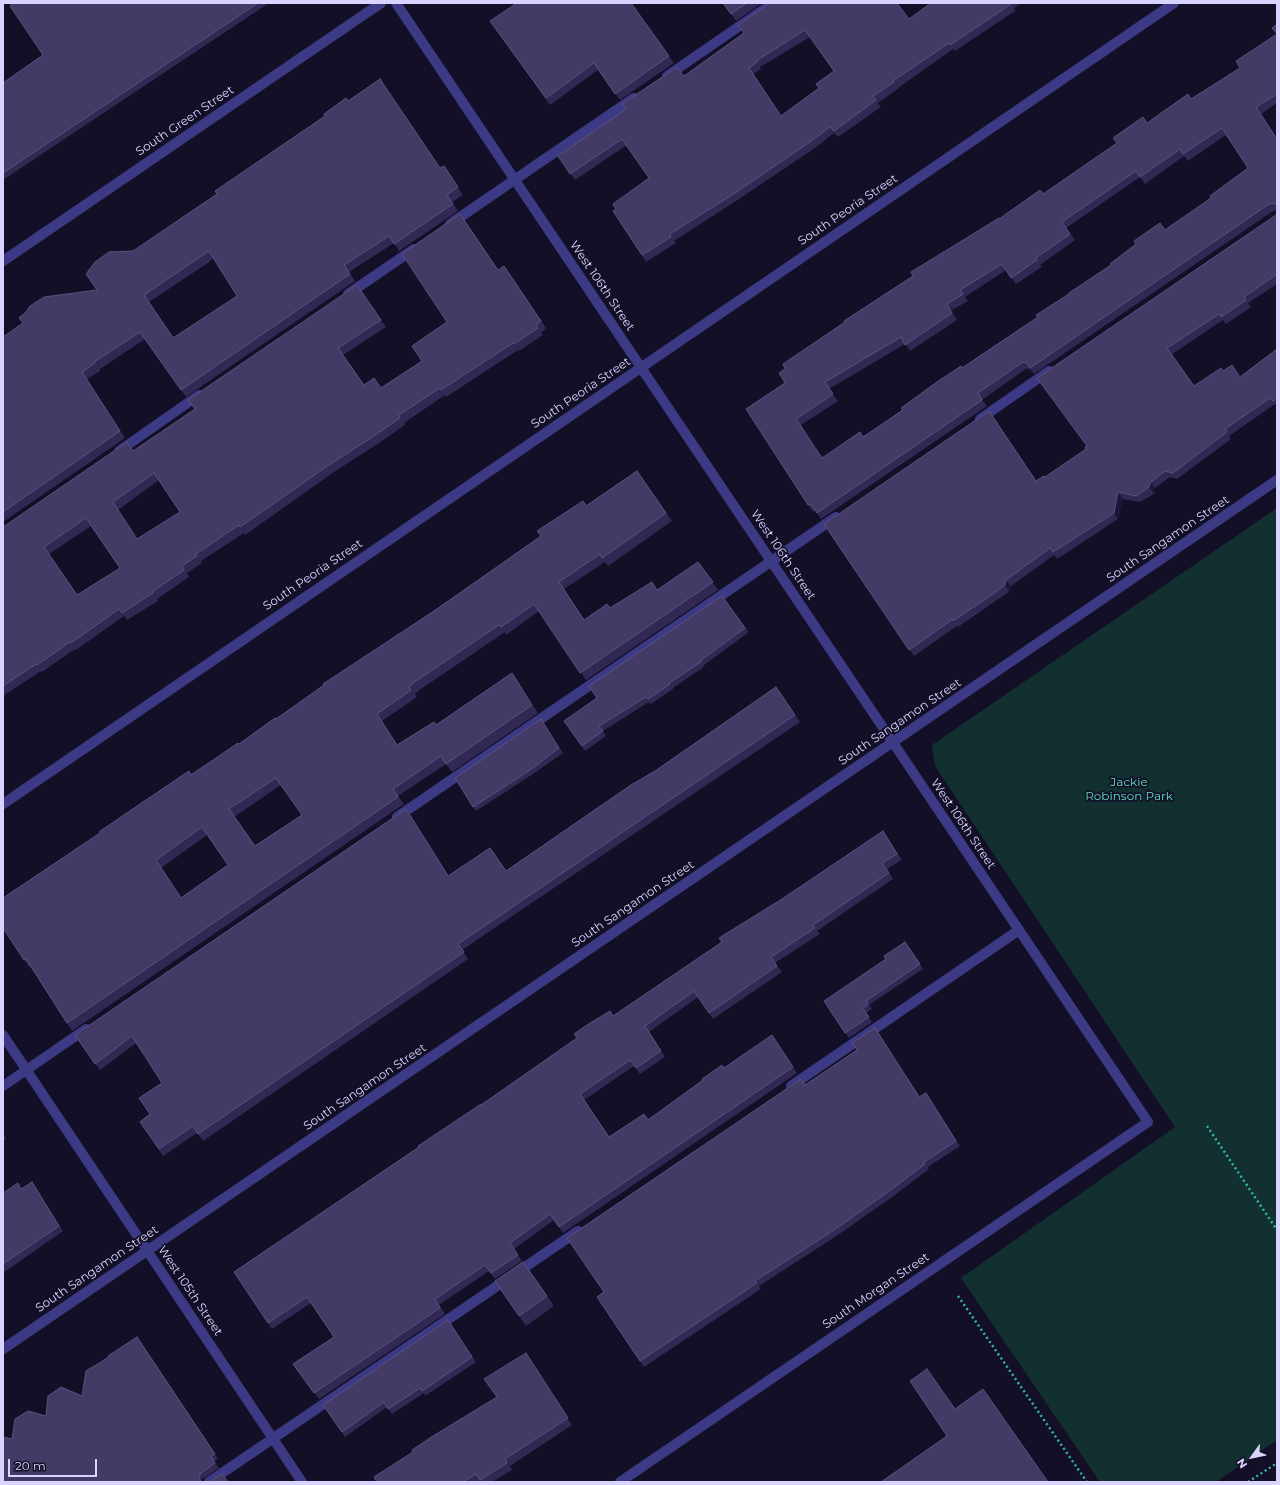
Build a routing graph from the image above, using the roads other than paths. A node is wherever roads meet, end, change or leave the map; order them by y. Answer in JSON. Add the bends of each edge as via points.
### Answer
{"nodes":[{"id":1,"x":381,"y":3,"type":"edge"},
{"id":2,"x":396,"y":3,"type":"edge"},
{"id":3,"x":773,"y":3,"type":"edge"},
{"id":4,"x":1174,"y":3,"type":"edge"},
{"id":5,"x":658,"y":82,"type":"edge"},
{"id":6,"x":645,"y":91,"type":"edge"},
{"id":7,"x":514,"y":180,"type":"junction"},
{"id":8,"x":441,"y":230,"type":"edge"},
{"id":9,"x":422,"y":243,"type":"edge"},
{"id":10,"x":3,"y":262,"type":"edge"},
{"id":11,"x":337,"y":302,"type":"edge"},
{"id":12,"x":1060,"y":364,"type":"edge"},
{"id":13,"x":641,"y":368,"type":"junction"},
{"id":14,"x":206,"y":391,"type":"edge"},
{"id":15,"x":975,"y":422,"type":"edge"},
{"id":16,"x":108,"y":458,"type":"edge"},
{"id":17,"x":1277,"y":480,"type":"edge"},
{"id":18,"x":843,"y":512,"type":"edge"},
{"id":19,"x":771,"y":561,"type":"junction"},
{"id":20,"x":893,"y":742,"type":"junction"},
{"id":21,"x":3,"y":804,"type":"edge"},
{"id":22,"x":388,"y":822,"type":"edge"},
{"id":23,"x":1019,"y":930,"type":"junction"},
{"id":24,"x":93,"y":1024,"type":"edge"},
{"id":25,"x":3,"y":1035,"type":"edge"},
{"id":26,"x":26,"y":1070,"type":"junction"},
{"id":27,"x":3,"y":1086,"type":"edge"},
{"id":28,"x":780,"y":1094,"type":"edge"},
{"id":29,"x":1148,"y":1122,"type":"joint"},
{"id":30,"x":588,"y":1224,"type":"edge"},
{"id":31,"x":148,"y":1251,"type":"junction"},
{"id":32,"x":3,"y":1349,"type":"edge"},
{"id":33,"x":273,"y":1439,"type":"junction"},
{"id":34,"x":209,"y":1482,"type":"edge"},
{"id":35,"x":302,"y":1482,"type":"edge"},
{"id":36,"x":620,"y":1482,"type":"edge"}],
"edges":[{"from":1,"to":10,"type":"street","name":"South Green Street"},
{"from":2,"to":7,"type":"street","name":"West 106th Street"},
{"from":3,"to":5,"type":"street"},
{"from":4,"to":13,"type":"street","name":"South Peoria Street"},
{"from":6,"to":7,"type":"street"},
{"from":7,"to":8,"type":"street"},
{"from":7,"to":13,"type":"street","name":"West 106th Street"},
{"from":9,"to":11,"type":"street"},
{"from":12,"to":15,"type":"street"},
{"from":13,"to":19,"type":"street","name":"West 106th Street"},
{"from":13,"to":21,"type":"street","name":"South Peoria Street"},
{"from":14,"to":16,"type":"street"},
{"from":17,"to":20,"type":"street","name":"South Sangamon Street"},
{"from":18,"to":19,"type":"street"},
{"from":19,"to":20,"type":"street","name":"West 106th Street"},
{"from":19,"to":22,"type":"street"},
{"from":20,"to":23,"type":"street","name":"West 106th Street"},
{"from":20,"to":31,"type":"street","name":"South Sangamon Street"},
{"from":23,"to":28,"type":"street"},
{"from":23,"to":29,"type":"street","name":"West 106th Street"},
{"from":24,"to":26,"type":"street"},
{"from":25,"to":26,"type":"street","name":"West 105th Street"},
{"from":26,"to":27,"type":"street"},
{"from":26,"to":31,"type":"street","name":"West 105th Street"},
{"from":29,"to":36,"type":"street","name":"South Morgan Street"},
{"from":30,"to":33,"type":"street"},
{"from":31,"to":32,"type":"street","name":"South Sangamon Street"},
{"from":31,"to":33,"type":"street","name":"West 105th Street"},
{"from":33,"to":34,"type":"street"},
{"from":33,"to":35,"type":"street","name":"West 105th Street"}]}
